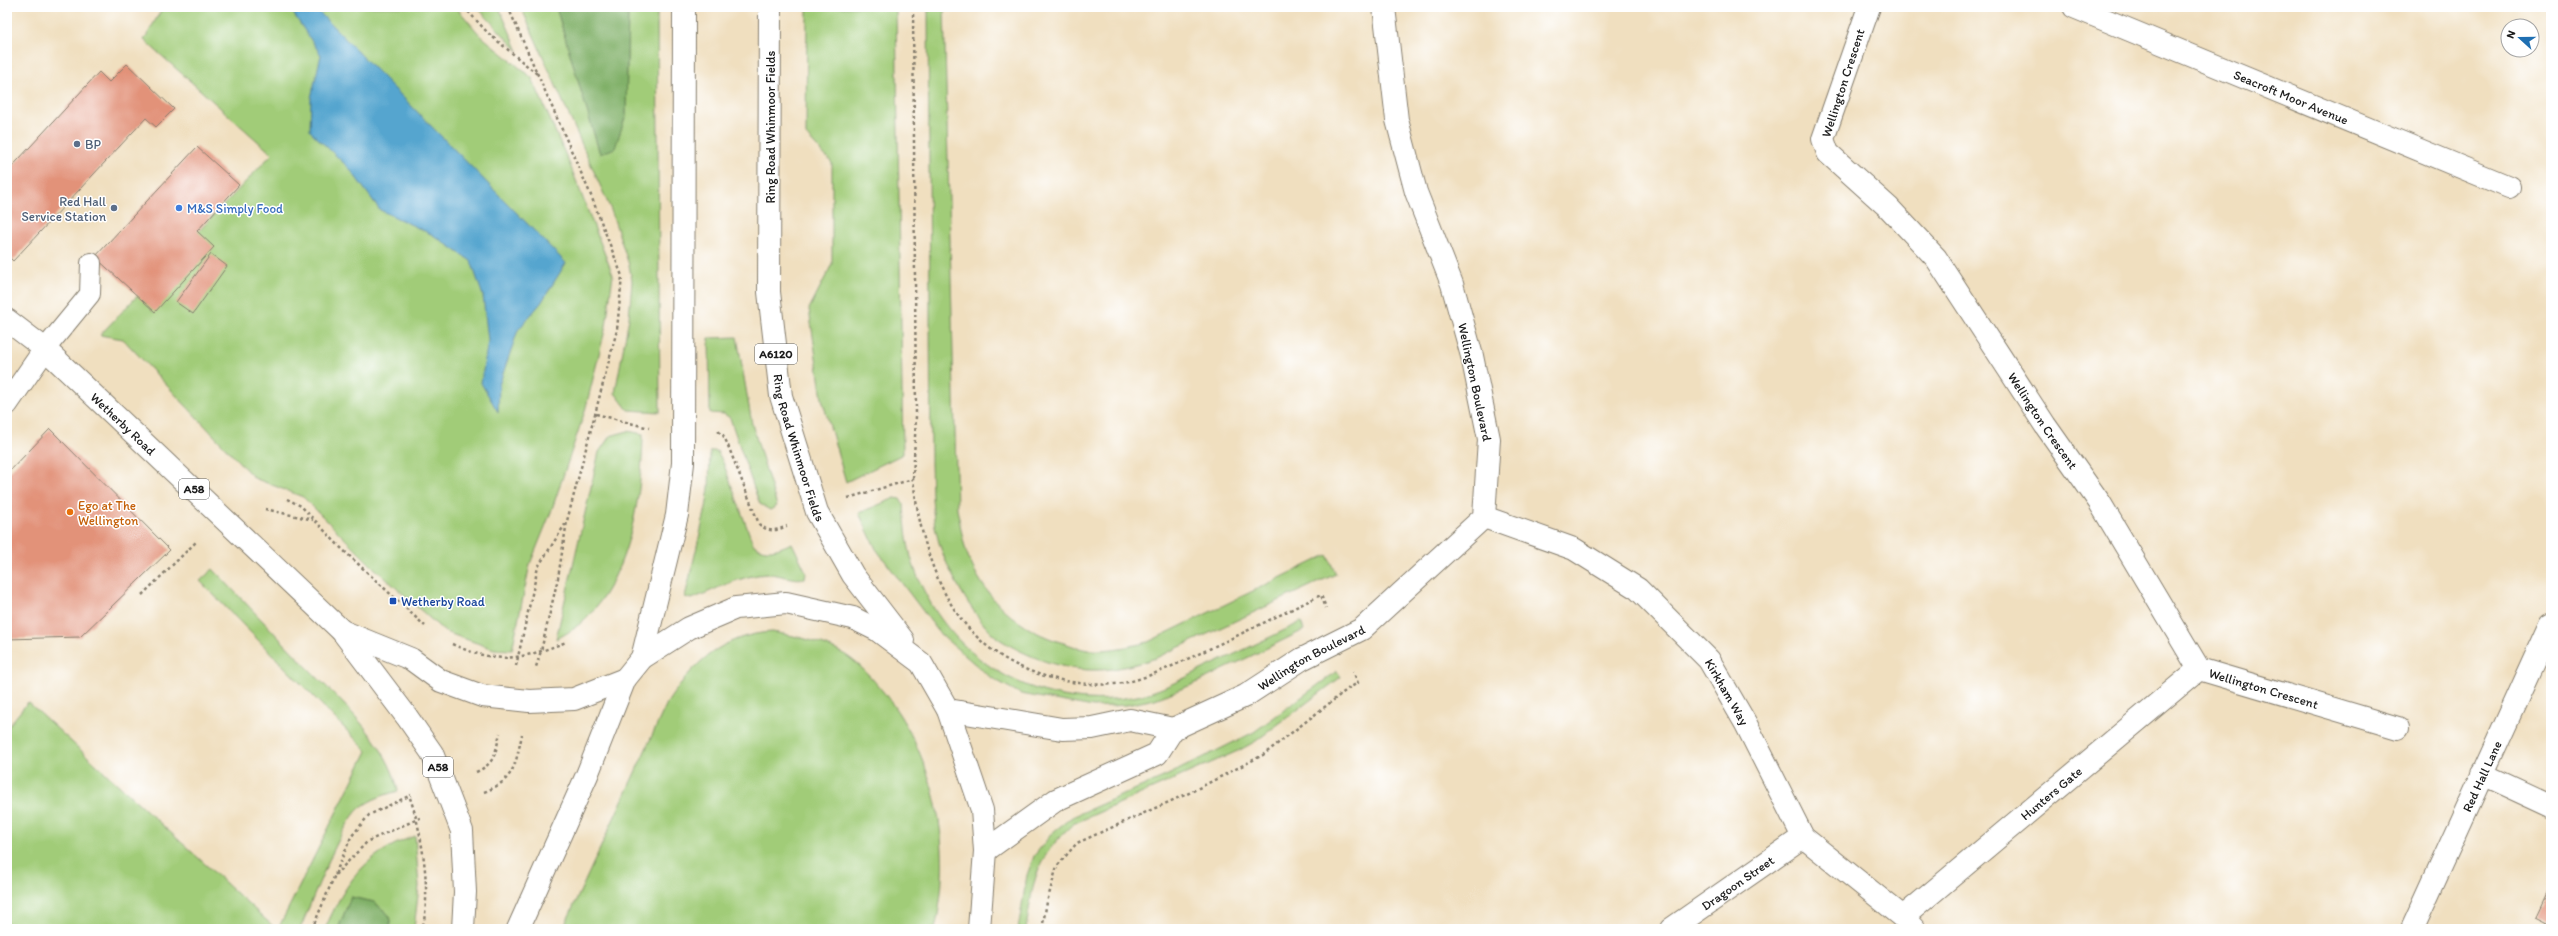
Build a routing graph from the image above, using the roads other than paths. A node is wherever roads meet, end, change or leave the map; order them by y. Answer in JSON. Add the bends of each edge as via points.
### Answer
{"nodes":[{"id":1,"x":684,"y":7,"type":"edge"},
{"id":2,"x":770,"y":7,"type":"edge"},
{"id":3,"x":1384,"y":7,"type":"edge"},
{"id":4,"x":1869,"y":7,"type":"edge"},
{"id":5,"x":2074,"y":7,"type":"edge"},
{"id":6,"x":2509,"y":187,"type":"dead end"},
{"id":7,"x":91,"y":263,"type":"dead end"},
{"id":8,"x":7,"y":320,"type":"edge"},
{"id":9,"x":45,"y":349,"type":"junction"},
{"id":10,"x":7,"y":404,"type":"edge"},
{"id":11,"x":1484,"y":517,"type":"junction"},
{"id":12,"x":2551,"y":624,"type":"edge"},
{"id":13,"x":342,"y":631,"type":"junction"},
{"id":14,"x":642,"y":658,"type":"junction"},
{"id":15,"x":921,"y":663,"type":"junction"},
{"id":16,"x":2199,"y":669,"type":"junction"},
{"id":17,"x":625,"y":679,"type":"junction"},
{"id":18,"x":948,"y":710,"type":"junction"},
{"id":19,"x":2398,"y":728,"type":"dead end"},
{"id":20,"x":1173,"y":729,"type":"junction"},
{"id":21,"x":2482,"y":774,"type":"junction"},
{"id":22,"x":2551,"y":806,"type":"edge"},
{"id":23,"x":1803,"y":837,"type":"junction"},
{"id":24,"x":985,"y":851,"type":"junction"},
{"id":25,"x":1908,"y":923,"type":"edge"},
{"id":26,"x":463,"y":929,"type":"edge"},
{"id":27,"x":518,"y":929,"type":"edge"},
{"id":28,"x":979,"y":929,"type":"edge"},
{"id":29,"x":1671,"y":929,"type":"edge"},
{"id":30,"x":2412,"y":929,"type":"edge"}],
"edges":[{"from":1,"to":14,"type":"main road","via":[[683,463],[677,515]]},
{"from":2,"to":15,"type":"main road","name":"Ring Road Whinmoor Fields","number":"A6120","via":[[769,292],[780,396],[816,512],[853,575]]},
{"from":3,"to":11,"type":"main road","name":"Wellington Boulevard","via":[[1397,120],[1416,192],[1452,284],[1472,356],[1489,439]]},
{"from":4,"to":16,"type":"main road","name":"Wellington Crescent","via":[[1823,139],[1828,153],[1889,208],[1936,258],[2045,425],[2100,503]]},
{"from":5,"to":6,"type":"main road","name":"Seacroft Moor Avenue"},
{"from":7,"to":9,"type":"lane","via":[[90,294]]},
{"from":8,"to":9,"type":"main road","number":"A58"},
{"from":9,"to":10,"type":"main road"},
{"from":9,"to":13,"type":"main road","name":"Wetherby Road","number":"A58"},
{"from":11,"to":20,"type":"main road","name":"Wellington Boulevard","via":[[1362,629],[1302,659],[1245,696]]},
{"from":11,"to":23,"type":"main road","name":"Kirkham Way","via":[[1574,549],[1638,589],[1709,660],[1746,724]]},
{"from":12,"to":21,"type":"main road","name":"Red Hall Lane"},
{"from":13,"to":17,"type":"main road","name":"Wetherby Road","number":"A58","via":[[411,659],[441,681],[482,696],[529,701],[574,699]]},
{"from":13,"to":26,"type":"main road","name":"Wetherby Road","number":"A58","via":[[432,753],[462,832],[465,892]]},
{"from":14,"to":15,"type":"main road","via":[[689,628],[736,608],[786,604],[853,618],[877,630]]},
{"from":14,"to":17,"type":"main road"},
{"from":15,"to":18,"type":"main road","name":"Ring Road Whinmoor Fields"},
{"from":16,"to":19,"type":"main road","name":"Wellington Crescent"},
{"from":16,"to":25,"type":"main road","name":"Hunters Gate"},
{"from":17,"to":27,"type":"main road","via":[[587,775]]},
{"from":18,"to":20,"type":"main road","via":[[1062,729],[1092,728],[1130,720]]},
{"from":18,"to":24,"type":"main road","name":"Ring Road Whinmoor Fields","via":[[982,810]]},
{"from":20,"to":24,"type":"main road","via":[[1157,754],[1056,800]]},
{"from":21,"to":22,"type":"main road"},
{"from":21,"to":30,"type":"main road","name":"Red Hall Lane"},
{"from":23,"to":25,"type":"main road","name":"Kirkham Way"},
{"from":23,"to":29,"type":"main road","name":"Dragoon Street"},
{"from":24,"to":28,"type":"main road","name":"Ring Road Whinmoor Fields"}]}
